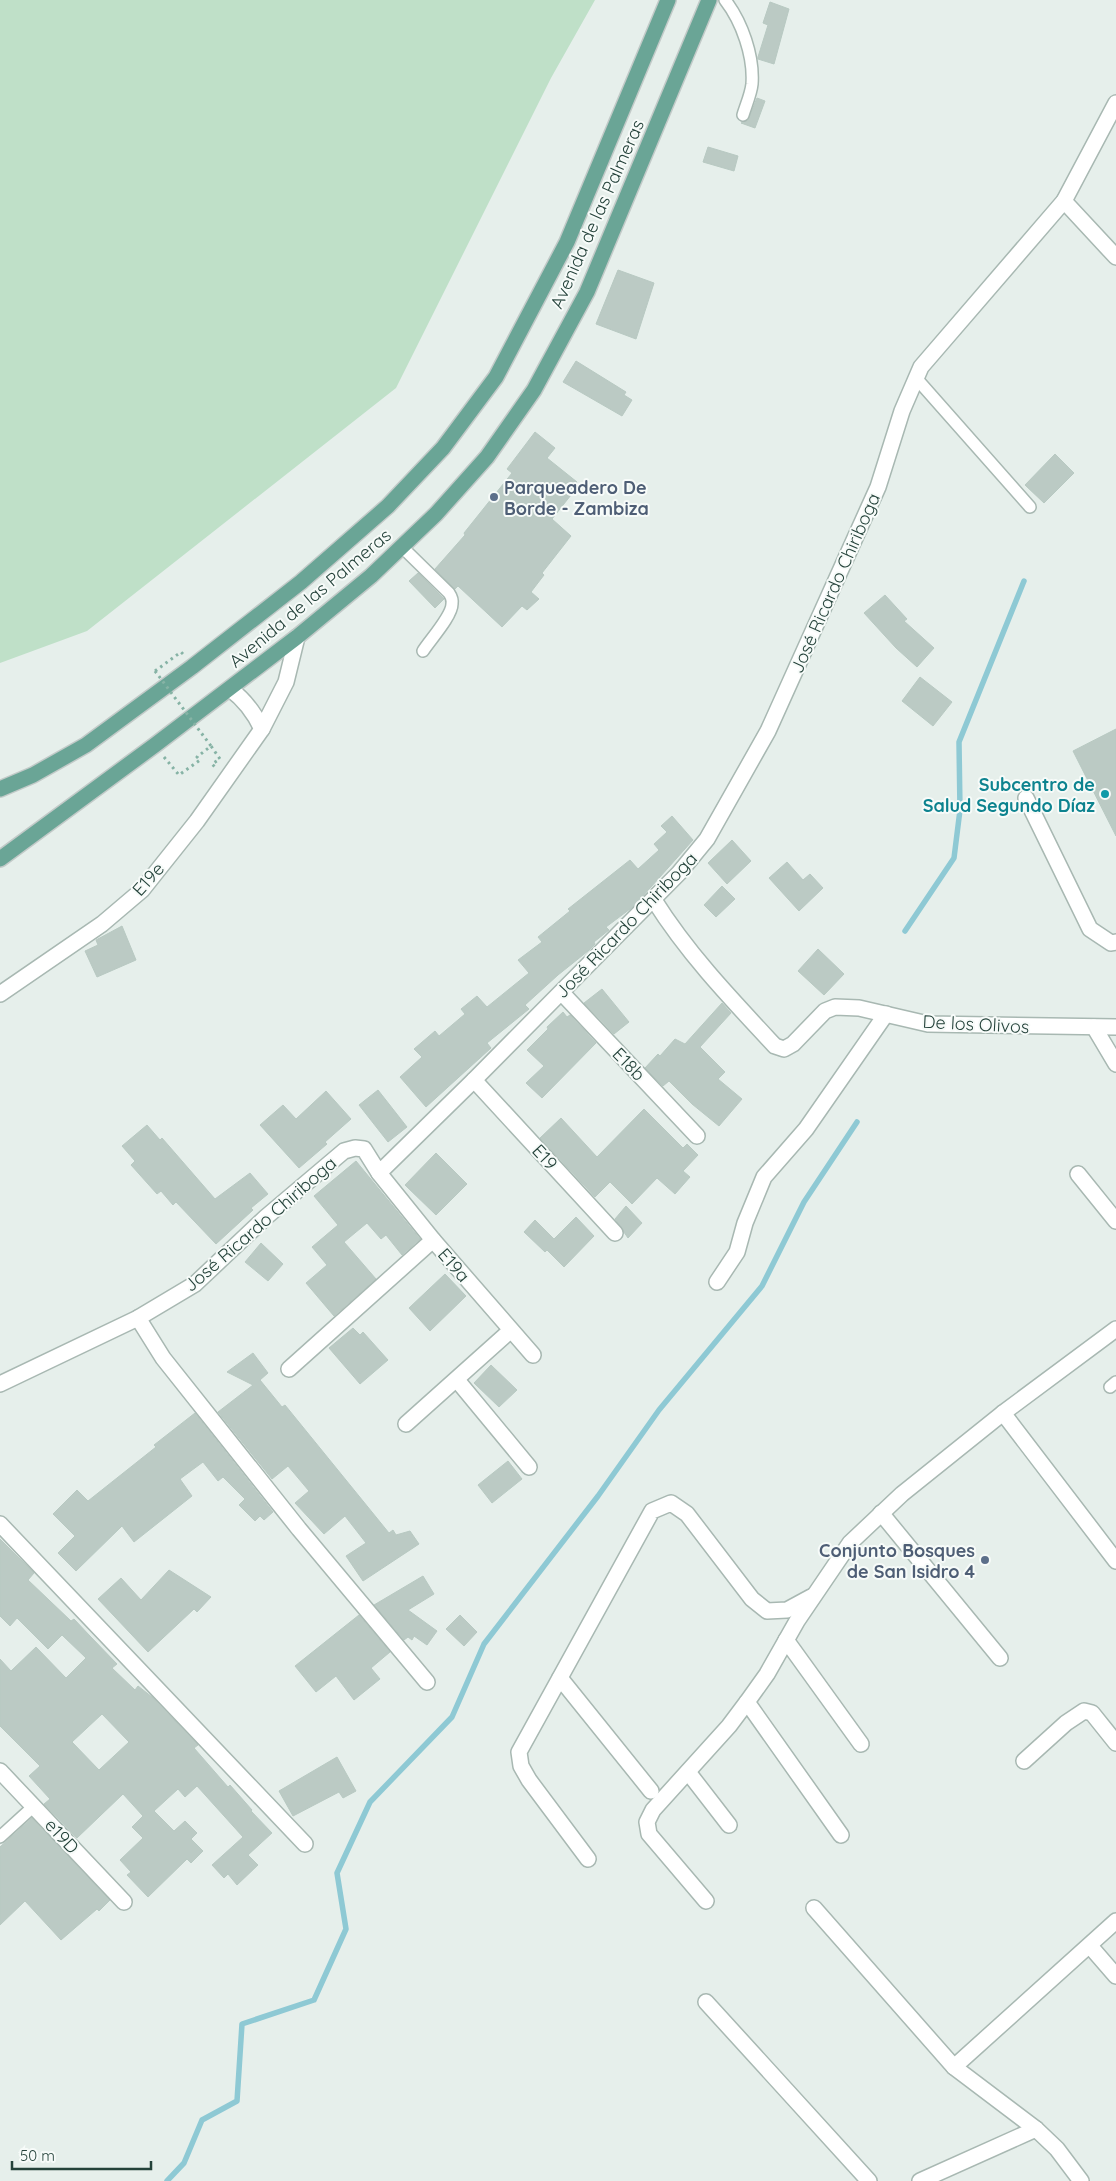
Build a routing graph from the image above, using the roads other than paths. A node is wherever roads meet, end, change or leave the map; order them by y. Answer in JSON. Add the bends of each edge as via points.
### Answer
{"nodes":[{"id":1,"x":668,"y":0,"type":"edge"},
{"id":2,"x":709,"y":0,"type":"edge"},
{"id":3,"x":724,"y":0,"type":"edge"},
{"id":4,"x":1116,"y":103,"type":"edge"},
{"id":5,"x":743,"y":115,"type":"dead end"},
{"id":6,"x":1064,"y":201,"type":"junction"},
{"id":7,"x":1116,"y":257,"type":"edge"},
{"id":8,"x":916,"y":378,"type":"junction"},
{"id":9,"x":1030,"y":507,"type":"dead end"},
{"id":10,"x":402,"y":547,"type":"junction"},
{"id":11,"x":297,"y":637,"type":"junction"},
{"id":12,"x":423,"y":651,"type":"dead end"},
{"id":13,"x":230,"y":689,"type":"junction"},
{"id":14,"x":262,"y":729,"type":"junction"},
{"id":15,"x":0,"y":790,"type":"edge"},
{"id":16,"x":1026,"y":798,"type":"dead end"},
{"id":17,"x":0,"y":859,"type":"edge"},
{"id":18,"x":654,"y":900,"type":"junction"},
{"id":19,"x":1116,"y":942,"type":"edge"},
{"id":20,"x":562,"y":993,"type":"junction"},
{"id":21,"x":0,"y":994,"type":"edge"},
{"id":22,"x":886,"y":1014,"type":"junction"},
{"id":23,"x":1094,"y":1027,"type":"junction"},
{"id":24,"x":1116,"y":1027,"type":"edge"},
{"id":25,"x":1116,"y":1064,"type":"edge"},
{"id":26,"x":474,"y":1080,"type":"junction"},
{"id":27,"x":697,"y":1136,"type":"dead end"},
{"id":28,"x":379,"y":1173,"type":"junction"},
{"id":29,"x":1078,"y":1174,"type":"dead end"},
{"id":30,"x":1116,"y":1221,"type":"edge"},
{"id":31,"x":615,"y":1233,"type":"dead end"},
{"id":32,"x":433,"y":1240,"type":"junction"},
{"id":33,"x":717,"y":1282,"type":"dead end"},
{"id":34,"x":138,"y":1318,"type":"junction"},
{"id":35,"x":1116,"y":1330,"type":"edge"},
{"id":36,"x":510,"y":1331,"type":"junction"},
{"id":37,"x":533,"y":1355,"type":"dead end"},
{"id":38,"x":290,"y":1369,"type":"dead end"},
{"id":39,"x":457,"y":1380,"type":"junction"},
{"id":40,"x":0,"y":1384,"type":"edge"},
{"id":41,"x":1003,"y":1413,"type":"junction"},
{"id":42,"x":406,"y":1424,"type":"dead end"},
{"id":43,"x":529,"y":1467,"type":"dead end"},
{"id":44,"x":881,"y":1513,"type":"junction"},
{"id":45,"x":0,"y":1524,"type":"edge"},
{"id":46,"x":1116,"y":1562,"type":"edge"},
{"id":47,"x":815,"y":1595,"type":"junction"},
{"id":48,"x":786,"y":1640,"type":"junction"},
{"id":49,"x":1000,"y":1658,"type":"dead end"},
{"id":50,"x":560,"y":1678,"type":"junction"},
{"id":51,"x":427,"y":1682,"type":"dead end"},
{"id":52,"x":747,"y":1702,"type":"junction"},
{"id":53,"x":1116,"y":1743,"type":"edge"},
{"id":54,"x":861,"y":1744,"type":"dead end"},
{"id":55,"x":1024,"y":1761,"type":"dead end"},
{"id":56,"x":0,"y":1771,"type":"edge"},
{"id":57,"x":688,"y":1772,"type":"junction"},
{"id":58,"x":651,"y":1791,"type":"dead end"},
{"id":59,"x":34,"y":1806,"type":"junction"},
{"id":60,"x":729,"y":1825,"type":"dead end"},
{"id":61,"x":841,"y":1835,"type":"dead end"},
{"id":62,"x":0,"y":1837,"type":"edge"},
{"id":63,"x":305,"y":1844,"type":"dead end"},
{"id":64,"x":588,"y":1858,"type":"dead end"},
{"id":65,"x":706,"y":1901,"type":"dead end"},
{"id":66,"x":124,"y":1902,"type":"dead end"},
{"id":67,"x":814,"y":1908,"type":"dead end"},
{"id":68,"x":1116,"y":1921,"type":"edge"},
{"id":69,"x":1090,"y":1946,"type":"junction"},
{"id":70,"x":1116,"y":1976,"type":"edge"},
{"id":71,"x":706,"y":2002,"type":"dead end"},
{"id":72,"x":954,"y":2067,"type":"junction"},
{"id":73,"x":1036,"y":2129,"type":"junction"},
{"id":74,"x":869,"y":2181,"type":"edge"},
{"id":75,"x":920,"y":2181,"type":"edge"},
{"id":76,"x":1081,"y":2181,"type":"edge"}],
"edges":[{"from":1,"to":15,"type":"main road","name":"Avenida de las Palmeras","via":[[567,242],[496,377],[443,448],[388,506],[301,582],[192,667],[86,745]]},
{"from":2,"to":10,"type":"main road","name":"Avenida de las Palmeras","via":[[587,292],[534,390],[487,457]]},
{"from":3,"to":5,"type":"lane","via":[[735,13],[750,53],[752,85]]},
{"from":4,"to":6,"type":"street","name":"José Ricardo Chiriboga"},
{"from":6,"to":7,"type":"street"},
{"from":6,"to":8,"type":"street","name":"José Ricardo Chiriboga","via":[[921,367]]},
{"from":8,"to":9,"type":"lane"},
{"from":8,"to":18,"type":"street","name":"José Ricardo Chiriboga","via":[[878,487],[768,731],[707,839]]},
{"from":10,"to":11,"type":"main road","name":"Avenida de las Palmeras"},
{"from":10,"to":12,"type":"lane","via":[[449,593],[453,601],[452,608]]},
{"from":11,"to":13,"type":"main road","name":"Avenida de las Palmeras"},
{"from":11,"to":14,"type":"street","name":"E19e","via":[[286,682]]},
{"from":13,"to":14,"type":"street","via":[[250,707]]},
{"from":13,"to":17,"type":"main road","name":"Avenida de las Palmeras"},
{"from":14,"to":21,"type":"street","name":"E19e","via":[[197,821],[142,890],[102,924]]},
{"from":16,"to":19,"type":"street","via":[[1090,929],[1110,943]]},
{"from":18,"to":20,"type":"street","name":"José Ricardo Chiriboga"},
{"from":18,"to":22,"type":"street","name":"De los Olivos","via":[[675,934],[714,982],[775,1046],[784,1049],[793,1044],[825,1011],[835,1007]]},
{"from":20,"to":26,"type":"street","name":"José Ricardo Chiriboga"},
{"from":20,"to":27,"type":"street","name":"E18b"},
{"from":22,"to":23,"type":"street","name":"De los Olivos","via":[[928,1024]]},
{"from":22,"to":33,"type":"street","via":[[806,1129],[764,1177],[737,1252]]},
{"from":23,"to":24,"type":"street","name":"De los Olivos"},
{"from":23,"to":25,"type":"street"},
{"from":26,"to":28,"type":"street","name":"José Ricardo Chiriboga"},
{"from":26,"to":31,"type":"street","name":"E19"},
{"from":28,"to":32,"type":"street","name":"E19a"},
{"from":28,"to":34,"type":"street","name":"José Ricardo Chiriboga","via":[[364,1149],[344,1151],[266,1217],[195,1284]]},
{"from":29,"to":30,"type":"street"},
{"from":32,"to":36,"type":"street","name":"E19a"},
{"from":32,"to":38,"type":"street"},
{"from":34,"to":40,"type":"street","name":"José Ricardo Chiriboga"},
{"from":34,"to":51,"type":"street","via":[[170,1366],[299,1529]]},
{"from":35,"to":41,"type":"street"},
{"from":36,"to":37,"type":"street","name":"E19a"},
{"from":36,"to":39,"type":"street"},
{"from":39,"to":42,"type":"street"},
{"from":39,"to":43,"type":"street"},
{"from":41,"to":44,"type":"street"},
{"from":41,"to":46,"type":"street"},
{"from":44,"to":47,"type":"street","via":[[850,1543]]},
{"from":44,"to":49,"type":"street"},
{"from":45,"to":63,"type":"street"},
{"from":47,"to":48,"type":"street"},
{"from":47,"to":50,"type":"street","via":[[787,1610],[767,1611],[752,1599],[687,1514],[671,1503],[652,1511]]},
{"from":48,"to":52,"type":"street"},
{"from":48,"to":54,"type":"street"},
{"from":50,"to":58,"type":"street"},
{"from":50,"to":64,"type":"street","via":[[519,1752],[521,1766]]},
{"from":52,"to":57,"type":"street"},
{"from":52,"to":61,"type":"street"},
{"from":53,"to":55,"type":"street","via":[[1092,1713],[1084,1710]]},
{"from":56,"to":59,"type":"street","name":"e19D"},
{"from":57,"to":60,"type":"street"},
{"from":57,"to":65,"type":"street","via":[[653,1810],[647,1828],[653,1840]]},
{"from":59,"to":62,"type":"lane"},
{"from":59,"to":66,"type":"street","name":"e19D"},
{"from":67,"to":72,"type":"street"},
{"from":68,"to":69,"type":"street"},
{"from":69,"to":70,"type":"street"},
{"from":69,"to":72,"type":"street"},
{"from":71,"to":74,"type":"street"},
{"from":72,"to":73,"type":"street"},
{"from":73,"to":75,"type":"street"},
{"from":73,"to":76,"type":"street","via":[[1057,2149]]}]}
